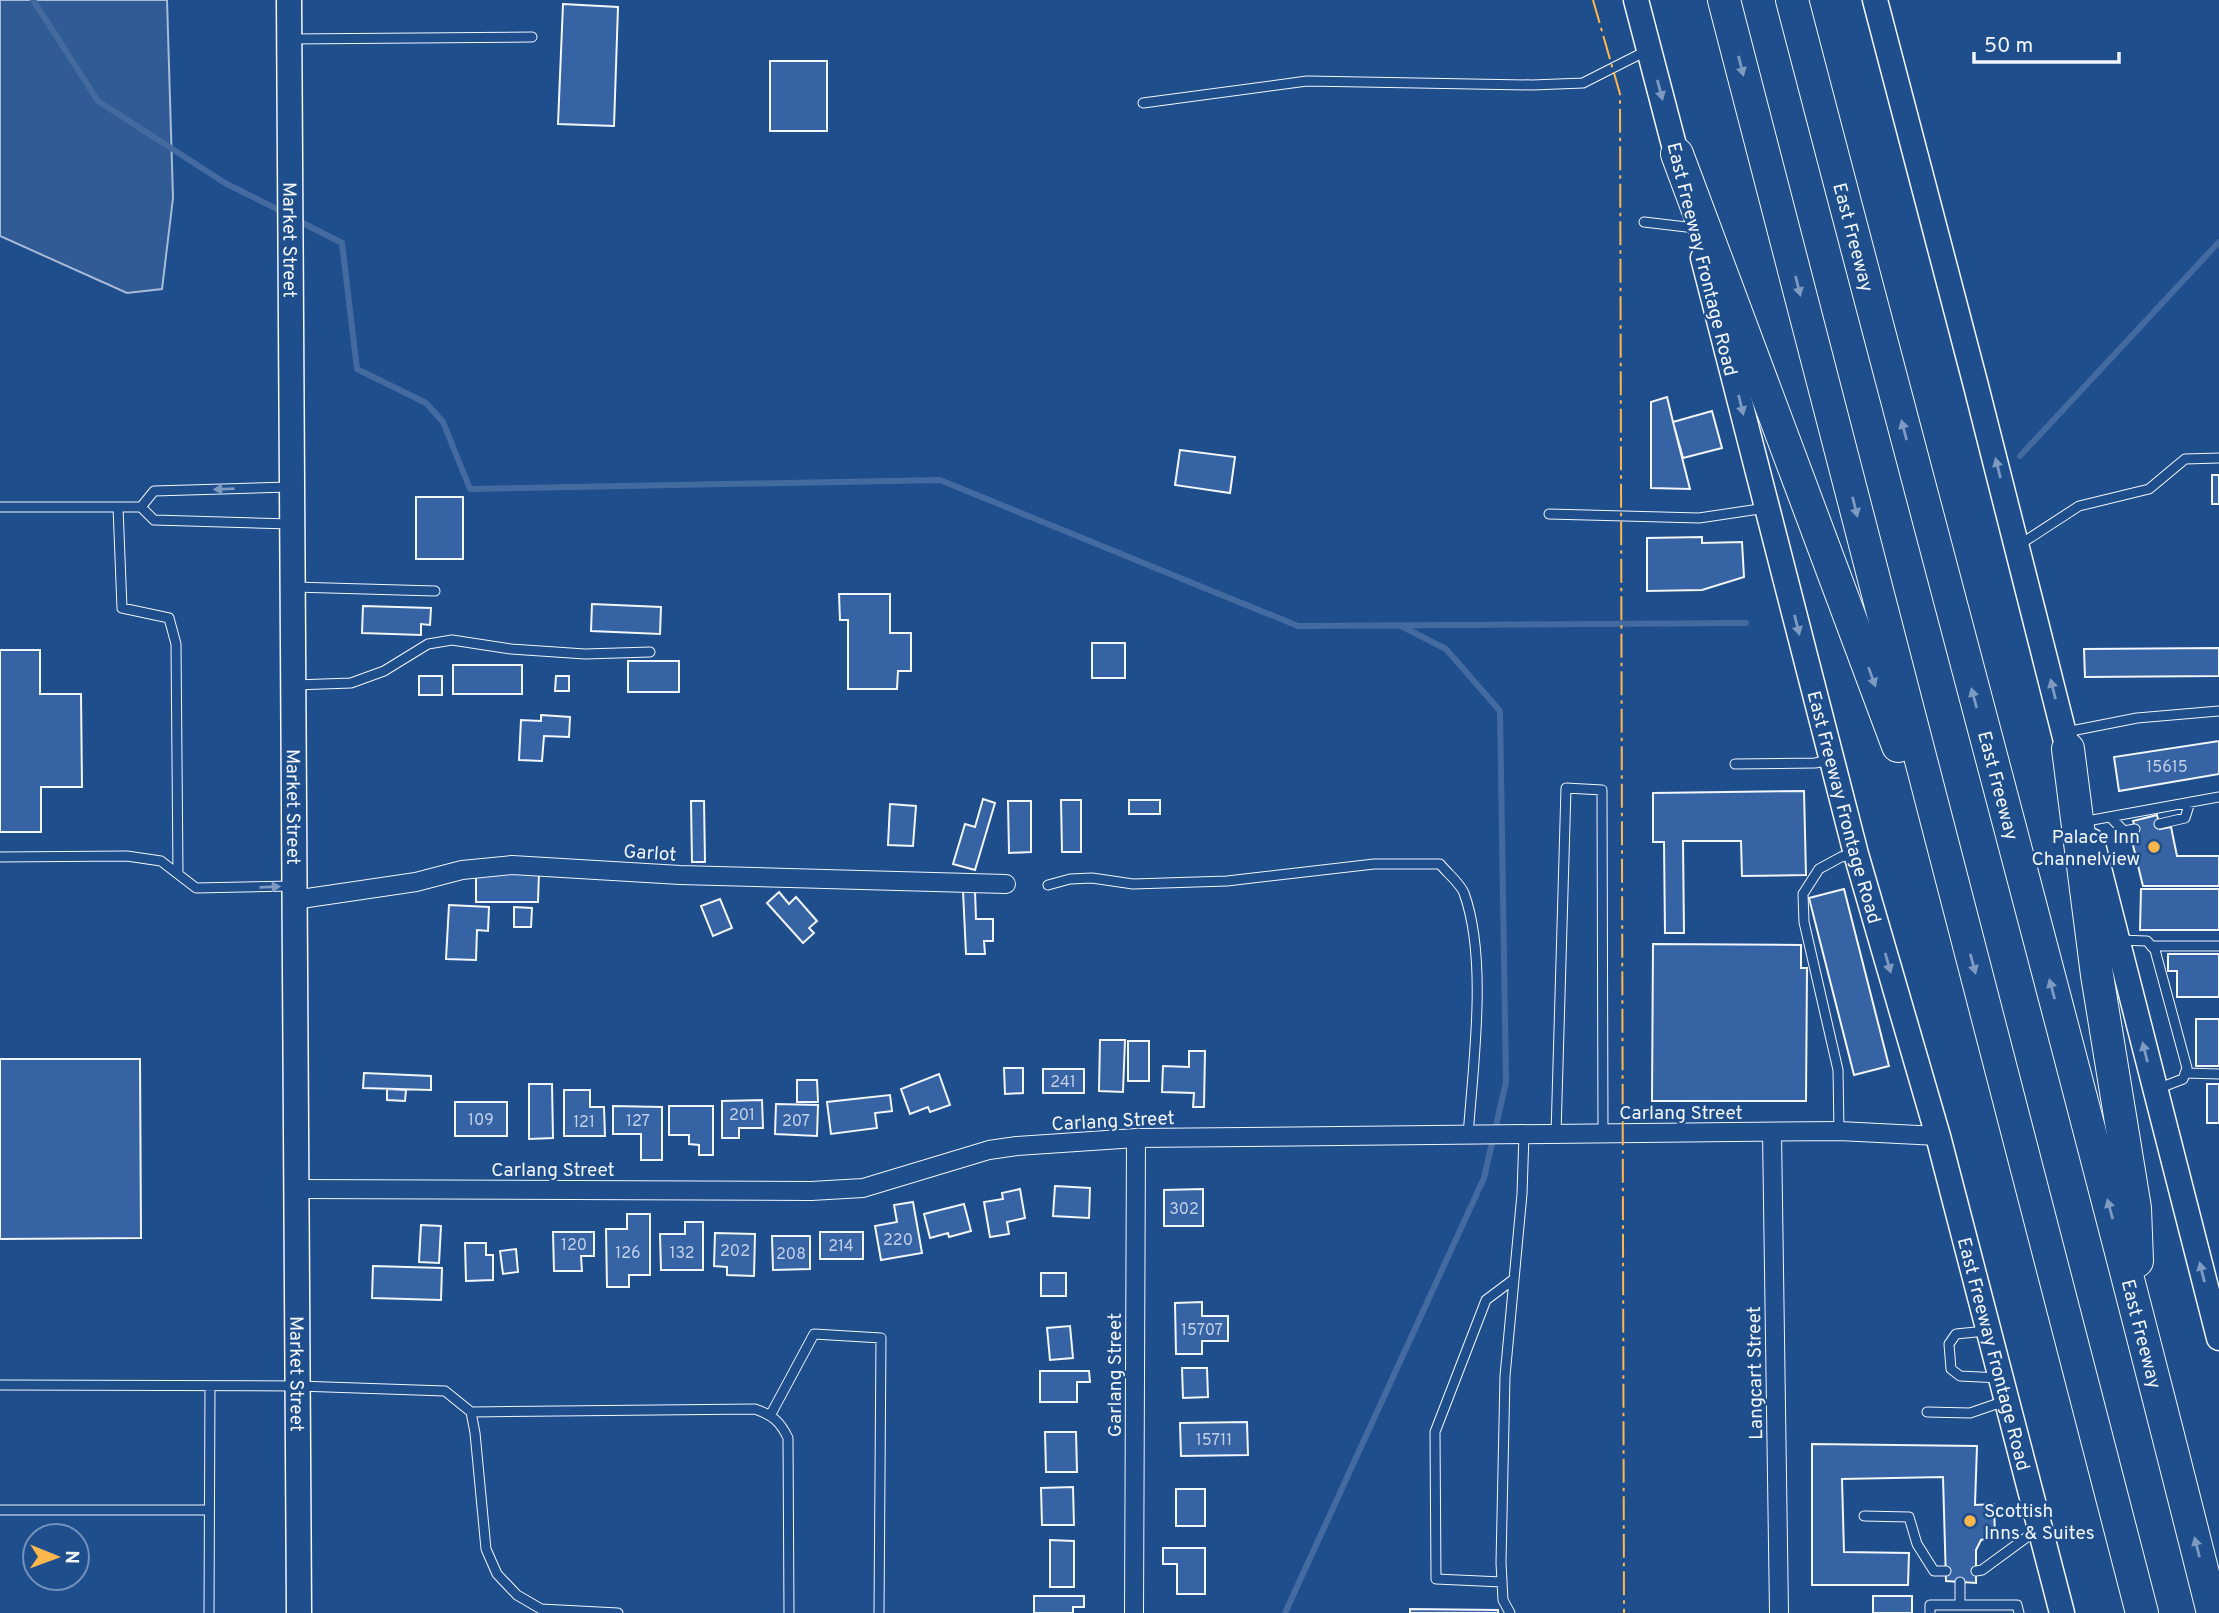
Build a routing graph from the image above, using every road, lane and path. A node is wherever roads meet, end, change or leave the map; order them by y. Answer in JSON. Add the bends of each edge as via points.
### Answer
{"nodes":[{"id":1,"x":289,"y":0,"type":"edge"},
{"id":2,"x":1636,"y":0,"type":"edge"},
{"id":3,"x":1724,"y":0,"type":"edge"},
{"id":4,"x":1792,"y":0,"type":"edge"},
{"id":5,"x":1875,"y":0,"type":"edge"},
{"id":6,"x":532,"y":37,"type":"dead end"},
{"id":7,"x":289,"y":39,"type":"junction"},
{"id":8,"x":1649,"y":49,"type":"junction"},
{"id":9,"x":1143,"y":103,"type":"dead end"},
{"id":10,"x":1677,"y":154,"type":"junction"},
{"id":11,"x":1644,"y":222,"type":"dead end"},
{"id":12,"x":1695,"y":228,"type":"junction"},
{"id":13,"x":2219,"y":458,"type":"edge"},
{"id":14,"x":292,"y":487,"type":"junction"},
{"id":15,"x":0,"y":507,"type":"edge"},
{"id":16,"x":118,"y":507,"type":"junction"},
{"id":17,"x":141,"y":507,"type":"junction"},
{"id":18,"x":1768,"y":508,"type":"junction"},
{"id":19,"x":1549,"y":514,"type":"dead end"},
{"id":20,"x":292,"y":524,"type":"junction"},
{"id":21,"x":2018,"y":546,"type":"junction"},
{"id":22,"x":292,"y":587,"type":"junction"},
{"id":23,"x":436,"y":591,"type":"dead end"},
{"id":24,"x":650,"y":652,"type":"dead end"},
{"id":25,"x":293,"y":685,"type":"junction"},
{"id":26,"x":2219,"y":711,"type":"edge"},
{"id":27,"x":2066,"y":741,"type":"junction"},
{"id":28,"x":1832,"y":760,"type":"junction"},
{"id":29,"x":1735,"y":764,"type":"dead end"},
{"id":30,"x":2219,"y":797,"type":"edge"},
{"id":31,"x":2190,"y":802,"type":"junction"},
{"id":32,"x":2098,"y":819,"type":"junction"},
{"id":33,"x":2159,"y":824,"type":"dead end"},
{"id":34,"x":2135,"y":829,"type":"dead end"},
{"id":35,"x":1856,"y":854,"type":"junction"},
{"id":36,"x":0,"y":857,"type":"edge"},
{"id":37,"x":177,"y":874,"type":"junction"},
{"id":38,"x":1006,"y":884,"type":"dead end"},
{"id":39,"x":1048,"y":885,"type":"dead end"},
{"id":40,"x":294,"y":893,"type":"junction"},
{"id":41,"x":1960,"y":917,"type":"junction"},
{"id":42,"x":2117,"y":940,"type":"junction"},
{"id":43,"x":2151,"y":946,"type":"junction"},
{"id":44,"x":2219,"y":946,"type":"edge"},
{"id":45,"x":2185,"y":1073,"type":"junction"},
{"id":46,"x":2219,"y":1074,"type":"edge"},
{"id":47,"x":2155,"y":1090,"type":"junction"},
{"id":48,"x":1839,"y":1131,"type":"junction"},
{"id":49,"x":1772,"y":1133,"type":"junction"},
{"id":50,"x":1524,"y":1134,"type":"junction"},
{"id":51,"x":1556,"y":1134,"type":"junction"},
{"id":52,"x":1602,"y":1134,"type":"junction"},
{"id":53,"x":1468,"y":1136,"type":"junction"},
{"id":54,"x":1938,"y":1136,"type":"junction"},
{"id":55,"x":1136,"y":1138,"type":"junction"},
{"id":56,"x":296,"y":1189,"type":"junction"},
{"id":57,"x":1514,"y":1279,"type":"junction"},
{"id":58,"x":2140,"y":1322,"type":"junction"},
{"id":59,"x":1988,"y":1331,"type":"junction"},
{"id":60,"x":2219,"y":1338,"type":"edge"},
{"id":61,"x":0,"y":1385,"type":"edge"},
{"id":62,"x":298,"y":1386,"type":"junction"},
{"id":63,"x":210,"y":1387,"type":"junction"},
{"id":64,"x":2003,"y":1389,"type":"junction"},
{"id":65,"x":471,"y":1412,"type":"junction"},
{"id":66,"x":1927,"y":1412,"type":"dead end"},
{"id":67,"x":771,"y":1414,"type":"junction"},
{"id":68,"x":0,"y":1510,"type":"edge"},
{"id":69,"x":209,"y":1510,"type":"junction"},
{"id":70,"x":1864,"y":1516,"type":"dead end"},
{"id":71,"x":2039,"y":1528,"type":"junction"},
{"id":72,"x":1946,"y":1571,"type":"dead end"},
{"id":73,"x":1976,"y":1571,"type":"dead end"},
{"id":74,"x":1502,"y":1581,"type":"junction"},
{"id":75,"x":1960,"y":1582,"type":"dead end"},
{"id":76,"x":1960,"y":1605,"type":"junction"},
{"id":77,"x":209,"y":1613,"type":"edge"},
{"id":78,"x":299,"y":1613,"type":"edge"},
{"id":79,"x":618,"y":1613,"type":"edge"},
{"id":80,"x":789,"y":1613,"type":"edge"},
{"id":81,"x":879,"y":1613,"type":"edge"},
{"id":82,"x":1134,"y":1613,"type":"edge"},
{"id":83,"x":1510,"y":1613,"type":"edge"},
{"id":84,"x":1779,"y":1613,"type":"edge"},
{"id":85,"x":1930,"y":1613,"type":"edge"},
{"id":86,"x":2019,"y":1613,"type":"edge"},
{"id":87,"x":2062,"y":1613,"type":"edge"},
{"id":88,"x":2142,"y":1613,"type":"edge"},
{"id":89,"x":2213,"y":1613,"type":"edge"}],
"edges":[{"from":1,"to":7,"type":"main road","name":"Market Street"},
{"from":2,"to":8,"type":"main road","name":"East Freeway Frontage Road"},
{"from":3,"to":41,"type":"highway","one_way":true},
{"from":58,"to":4,"type":"highway","name":"East Freeway","one_way":true},
{"from":21,"to":5,"type":"main road","one_way":true},
{"from":6,"to":7,"type":"lane"},
{"from":7,"to":14,"type":"main road","name":"Market Street"},
{"from":8,"to":9,"type":"lane","via":[[1583,83],[1307,81]]},
{"from":8,"to":10,"type":"main road","name":"East Freeway Frontage Road","one_way":true},
{"from":10,"to":12,"type":"main road","name":"East Freeway Frontage Road"},
{"from":10,"to":41,"type":"highway","one_way":true},
{"from":11,"to":12,"type":"lane"},
{"from":12,"to":18,"type":"main road","name":"East Freeway Frontage Road","one_way":true},
{"from":13,"to":21,"type":"lane","via":[[2185,458],[2149,489],[2079,506]]},
{"from":14,"to":17,"type":"lane","one_way":true,"via":[[154,491]]},
{"from":14,"to":20,"type":"main road","name":"Market Street"},
{"from":15,"to":16,"type":"lane"},
{"from":16,"to":17,"type":"lane"},
{"from":16,"to":37,"type":"lane","via":[[122,608],[169,618],[176,644]]},
{"from":17,"to":20,"type":"lane","via":[[154,520]]},
{"from":18,"to":19,"type":"lane","via":[[1699,518]]},
{"from":18,"to":28,"type":"main road","name":"East Freeway Frontage Road","one_way":true},
{"from":20,"to":22,"type":"main road","name":"Market Street"},
{"from":27,"to":21,"type":"main road","one_way":true},
{"from":22,"to":23,"type":"lane"},
{"from":22,"to":25,"type":"main road","name":"Market Street"},
{"from":24,"to":25,"type":"lane","via":[[585,654],[452,640],[428,644],[384,671],[351,683]]},
{"from":25,"to":40,"type":"main road","name":"Market Street"},
{"from":26,"to":27,"type":"lane","via":[[2137,718]]},
{"from":27,"to":32,"type":"main road"},
{"from":27,"to":58,"type":"highway","via":[[2135,1209]]},
{"from":28,"to":29,"type":"lane"},
{"from":28,"to":35,"type":"main road","name":"East Freeway Frontage Road"},
{"from":30,"to":31,"type":"lane"},
{"from":31,"to":32,"type":"lane"},
{"from":31,"to":33,"type":"lane","via":[[2185,818]]},
{"from":32,"to":34,"type":"lane","via":[[2124,831]]},
{"from":32,"to":42,"type":"main road"},
{"from":35,"to":48,"type":"lane","via":[[1819,869],[1803,894],[1804,922],[1838,1070]]},
{"from":35,"to":54,"type":"main road","name":"East Freeway Frontage Road","one_way":true},
{"from":36,"to":37,"type":"lane","via":[[127,856],[161,861]]},
{"from":37,"to":40,"type":"lane","one_way":true,"via":[[196,888]]},
{"from":38,"to":40,"type":"street","name":"Garlot","via":[[680,875],[512,865],[416,881]]},
{"from":39,"to":53,"type":"lane","via":[[1092,878],[1133,884],[1227,881],[1374,864],[1440,864],[1463,890],[1475,940],[1476,1022]]},
{"from":40,"to":56,"type":"main road","name":"Market Street"},
{"from":41,"to":88,"type":"highway","one_way":true},
{"from":42,"to":43,"type":"lane","via":[[2147,941]]},
{"from":47,"to":42,"type":"main road","one_way":true},
{"from":43,"to":44,"type":"lane"},
{"from":43,"to":45,"type":"lane"},
{"from":45,"to":46,"type":"lane"},
{"from":45,"to":47,"type":"lane","via":[[2183,1079]]},
{"from":60,"to":47,"type":"main road","one_way":true},
{"from":48,"to":49,"type":"street","name":"Carlang Street"},
{"from":48,"to":54,"type":"street","name":"Carlang Street"},
{"from":49,"to":52,"type":"street","name":"Carlang Street"},
{"from":49,"to":84,"type":"street","name":"Langcart Street"},
{"from":50,"to":51,"type":"street","name":"Carlang Street"},
{"from":50,"to":53,"type":"street","name":"Carlang Street"},
{"from":50,"to":57,"type":"lane"},
{"from":51,"to":52,"type":"street","name":"Carlang Street"},
{"from":51,"to":52,"type":"lane","via":[[1566,788],[1602,790]]},
{"from":53,"to":55,"type":"street","name":"Carlang Street"},
{"from":54,"to":59,"type":"main road","name":"East Freeway Frontage Road"},
{"from":55,"to":56,"type":"street","name":"Carlang Street","via":[[989,1150],[863,1188]]},
{"from":55,"to":82,"type":"street","name":"Garlang Street"},
{"from":56,"to":62,"type":"main road","name":"Market Street"},
{"from":57,"to":74,"type":"lane","via":[[1505,1376]]},
{"from":57,"to":74,"type":"lane","via":[[1486,1300],[1435,1433],[1436,1579]]},
{"from":89,"to":58,"type":"highway","name":"East Freeway","one_way":true},
{"from":59,"to":64,"type":"main road","name":"East Freeway Frontage Road"},
{"from":59,"to":64,"type":"lane","via":[[1955,1334],[1949,1344],[1951,1369]]},
{"from":61,"to":63,"type":"lane"},
{"from":62,"to":63,"type":"lane"},
{"from":62,"to":65,"type":"lane","via":[[445,1391]]},
{"from":62,"to":78,"type":"main road","name":"Market Street"},
{"from":63,"to":69,"type":"lane"},
{"from":64,"to":66,"type":"lane","via":[[1970,1413]]},
{"from":64,"to":71,"type":"main road","name":"East Freeway Frontage Road"},
{"from":65,"to":67,"type":"lane","via":[[755,1409]]},
{"from":65,"to":79,"type":"lane","via":[[486,1549],[497,1574],[517,1595],[541,1609]]},
{"from":67,"to":80,"type":"lane","via":[[788,1438]]},
{"from":67,"to":81,"type":"lane","via":[[814,1335],[881,1338]]},
{"from":68,"to":69,"type":"lane"},
{"from":69,"to":77,"type":"lane"},
{"from":70,"to":72,"type":"lane","via":[[1909,1517],[1917,1544],[1934,1570]]},
{"from":71,"to":73,"type":"lane"},
{"from":71,"to":87,"type":"main road","name":"East Freeway Frontage Road"},
{"from":74,"to":83,"type":"lane","via":[[1503,1600]]},
{"from":75,"to":76,"type":"lane"},
{"from":76,"to":85,"type":"lane","via":[[1930,1605]]},
{"from":76,"to":86,"type":"lane","via":[[2017,1605]]}]}
